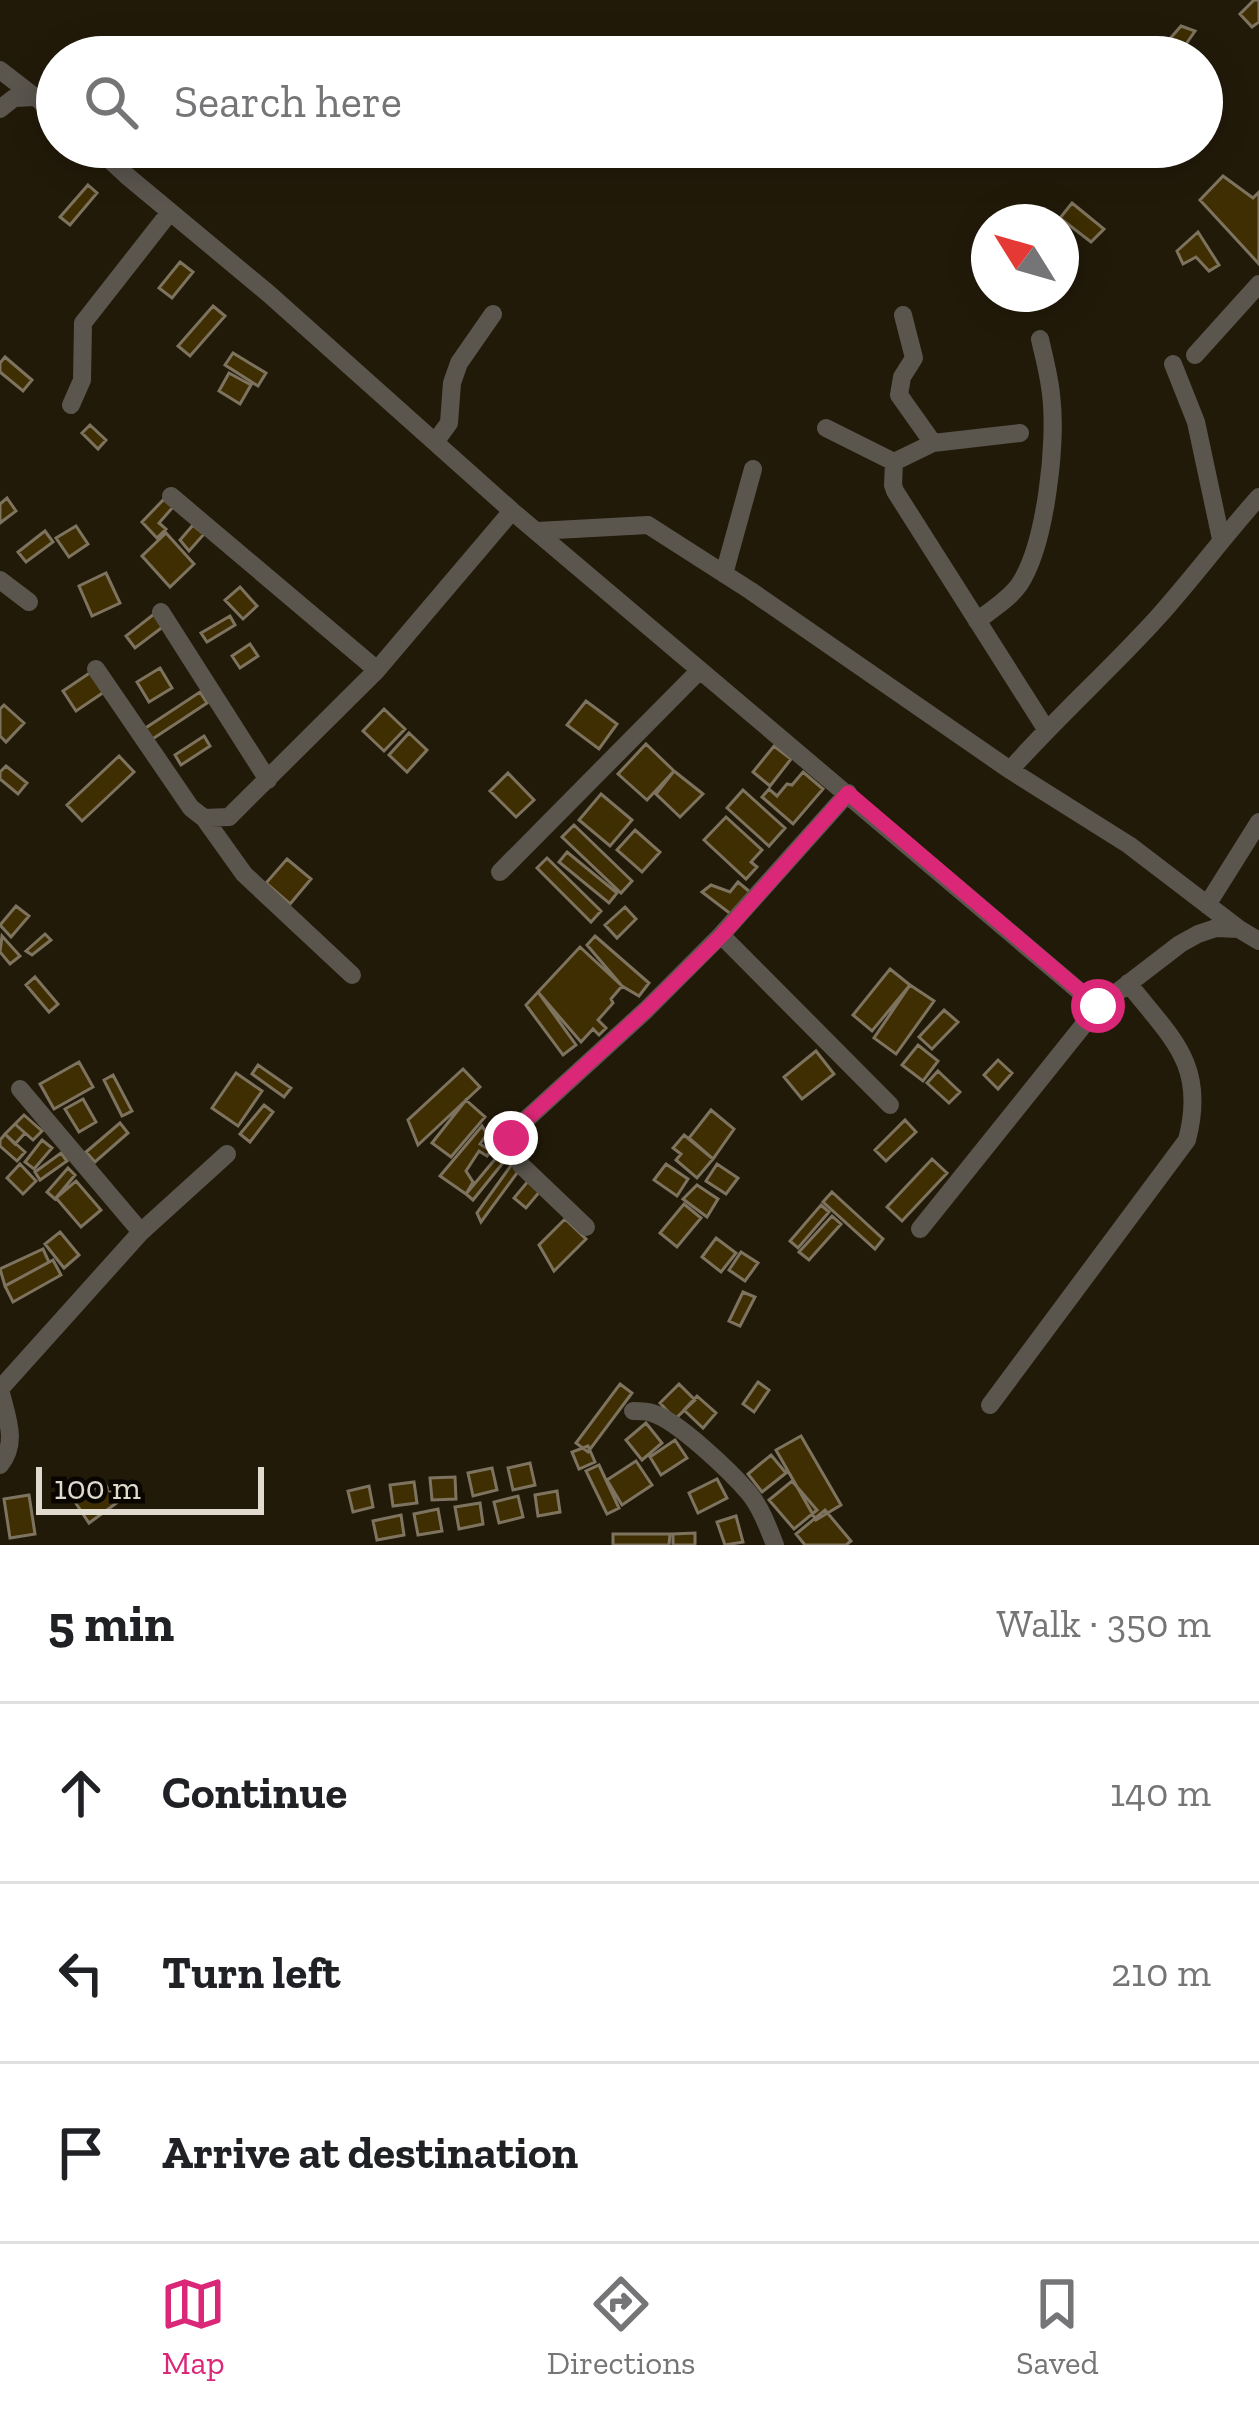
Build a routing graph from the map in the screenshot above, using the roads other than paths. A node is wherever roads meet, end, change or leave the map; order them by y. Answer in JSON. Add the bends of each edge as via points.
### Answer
{"nodes":[{"id":1,"x":0,"y":70,"type":"edge"},
{"id":2,"x":35,"y":97,"type":"joint"},
{"id":3,"x":0,"y":109,"type":"edge"},
{"id":4,"x":120,"y":168,"type":"edge"},
{"id":5,"x":170,"y":212,"type":"junction"},
{"id":6,"x":1259,"y":284,"type":"edge"},
{"id":7,"x":494,"y":314,"type":"dead end"},
{"id":8,"x":903,"y":315,"type":"dead end"},
{"id":9,"x":1040,"y":339,"type":"dead end"},
{"id":10,"x":1195,"y":355,"type":"dead end"},
{"id":11,"x":1172,"y":364,"type":"dead end"},
{"id":12,"x":71,"y":405,"type":"dead end"},
{"id":13,"x":826,"y":428,"type":"dead end"},
{"id":14,"x":1020,"y":433,"type":"dead end"},
{"id":15,"x":436,"y":441,"type":"junction"},
{"id":16,"x":933,"y":443,"type":"junction"},
{"id":17,"x":894,"y":462,"type":"junction"},
{"id":18,"x":753,"y":469,"type":"dead end"},
{"id":19,"x":171,"y":496,"type":"dead end"},
{"id":20,"x":1259,"y":497,"type":"edge"},
{"id":21,"x":512,"y":511,"type":"junction"},
{"id":22,"x":537,"y":531,"type":"junction"},
{"id":23,"x":1221,"y":539,"type":"junction"},
{"id":24,"x":724,"y":574,"type":"junction"},
{"id":25,"x":0,"y":580,"type":"edge"},
{"id":26,"x":29,"y":602,"type":"dead end"},
{"id":27,"x":160,"y":612,"type":"dead end"},
{"id":28,"x":977,"y":621,"type":"junction"},
{"id":29,"x":96,"y":670,"type":"dead end"},
{"id":30,"x":377,"y":670,"type":"junction"},
{"id":31,"x":700,"y":670,"type":"junction"},
{"id":32,"x":1046,"y":729,"type":"junction"},
{"id":33,"x":1010,"y":770,"type":"junction"},
{"id":34,"x":268,"y":780,"type":"junction"},
{"id":35,"x":848,"y":793,"type":"junction"},
{"id":36,"x":204,"y":818,"type":"junction"},
{"id":37,"x":1259,"y":821,"type":"edge"},
{"id":38,"x":500,"y":872,"type":"dead end"},
{"id":39,"x":1207,"y":904,"type":"junction"},
{"id":40,"x":1239,"y":929,"type":"junction"},
{"id":41,"x":722,"y":935,"type":"junction"},
{"id":42,"x":1259,"y":940,"type":"edge"},
{"id":43,"x":352,"y":975,"type":"dead end"},
{"id":44,"x":1128,"y":983,"type":"junction"},
{"id":45,"x":1098,"y":1006,"type":"junction"},
{"id":46,"x":20,"y":1089,"type":"dead end"},
{"id":47,"x":890,"y":1105,"type":"dead end"},
{"id":48,"x":227,"y":1154,"type":"dead end"},
{"id":49,"x":586,"y":1227,"type":"dead end"},
{"id":50,"x":920,"y":1229,"type":"dead end"},
{"id":51,"x":141,"y":1232,"type":"junction"},
{"id":52,"x":0,"y":1389,"type":"edge"},
{"id":53,"x":990,"y":1406,"type":"dead end"},
{"id":54,"x":633,"y":1411,"type":"dead end"},
{"id":55,"x":0,"y":1466,"type":"edge"},
{"id":56,"x":776,"y":1545,"type":"edge"}],
"edges":[{"from":1,"to":2,"type":"street"},
{"from":2,"to":3,"type":"street"},
{"from":4,"to":5,"type":"street"},
{"from":5,"to":12,"type":"street","via":[[83,323],[82,380]]},
{"from":5,"to":15,"type":"street"},
{"from":6,"to":10,"type":"street"},
{"from":7,"to":15,"type":"street","via":[[460,363],[448,423]]},
{"from":8,"to":16,"type":"street","via":[[914,358],[899,395]]},
{"from":9,"to":28,"type":"street","via":[[1052,448],[1039,535],[1022,581]]},
{"from":11,"to":23,"type":"street","via":[[1196,422]]},
{"from":13,"to":17,"type":"street"},
{"from":14,"to":16,"type":"street"},
{"from":15,"to":21,"type":"street"},
{"from":16,"to":17,"type":"street"},
{"from":17,"to":28,"type":"street","via":[[895,491]]},
{"from":18,"to":24,"type":"street"},
{"from":19,"to":30,"type":"street"},
{"from":20,"to":23,"type":"street"},
{"from":21,"to":22,"type":"street"},
{"from":21,"to":30,"type":"street"},
{"from":22,"to":24,"type":"street","via":[[643,524]]},
{"from":22,"to":31,"type":"street"},
{"from":23,"to":32,"type":"street"},
{"from":24,"to":33,"type":"street"},
{"from":25,"to":26,"type":"street"},
{"from":27,"to":34,"type":"street"},
{"from":28,"to":32,"type":"street"},
{"from":29,"to":36,"type":"street"},
{"from":30,"to":34,"type":"street"},
{"from":31,"to":35,"type":"street"},
{"from":31,"to":38,"type":"street"},
{"from":32,"to":33,"type":"street"},
{"from":33,"to":39,"type":"street"},
{"from":34,"to":36,"type":"street","via":[[229,817]]},
{"from":35,"to":41,"type":"street"},
{"from":35,"to":45,"type":"street"},
{"from":36,"to":43,"type":"street","via":[[244,874]]},
{"from":37,"to":39,"type":"street"},
{"from":39,"to":40,"type":"street"},
{"from":40,"to":42,"type":"street"},
{"from":40,"to":44,"type":"street","via":[[1198,934]]},
{"from":41,"to":47,"type":"street"},
{"from":41,"to":49,"type":"street","via":[[511,1138],[520,1165]]},
{"from":44,"to":45,"type":"street"},
{"from":44,"to":53,"type":"street","via":[[1183,1053],[1194,1098],[1187,1140]]},
{"from":45,"to":50,"type":"street"},
{"from":46,"to":51,"type":"street"},
{"from":48,"to":51,"type":"street"},
{"from":51,"to":52,"type":"street"},
{"from":52,"to":55,"type":"street","via":[[12,1441]]},
{"from":54,"to":56,"type":"street","via":[[667,1420],[724,1469],[748,1493]]}]}
